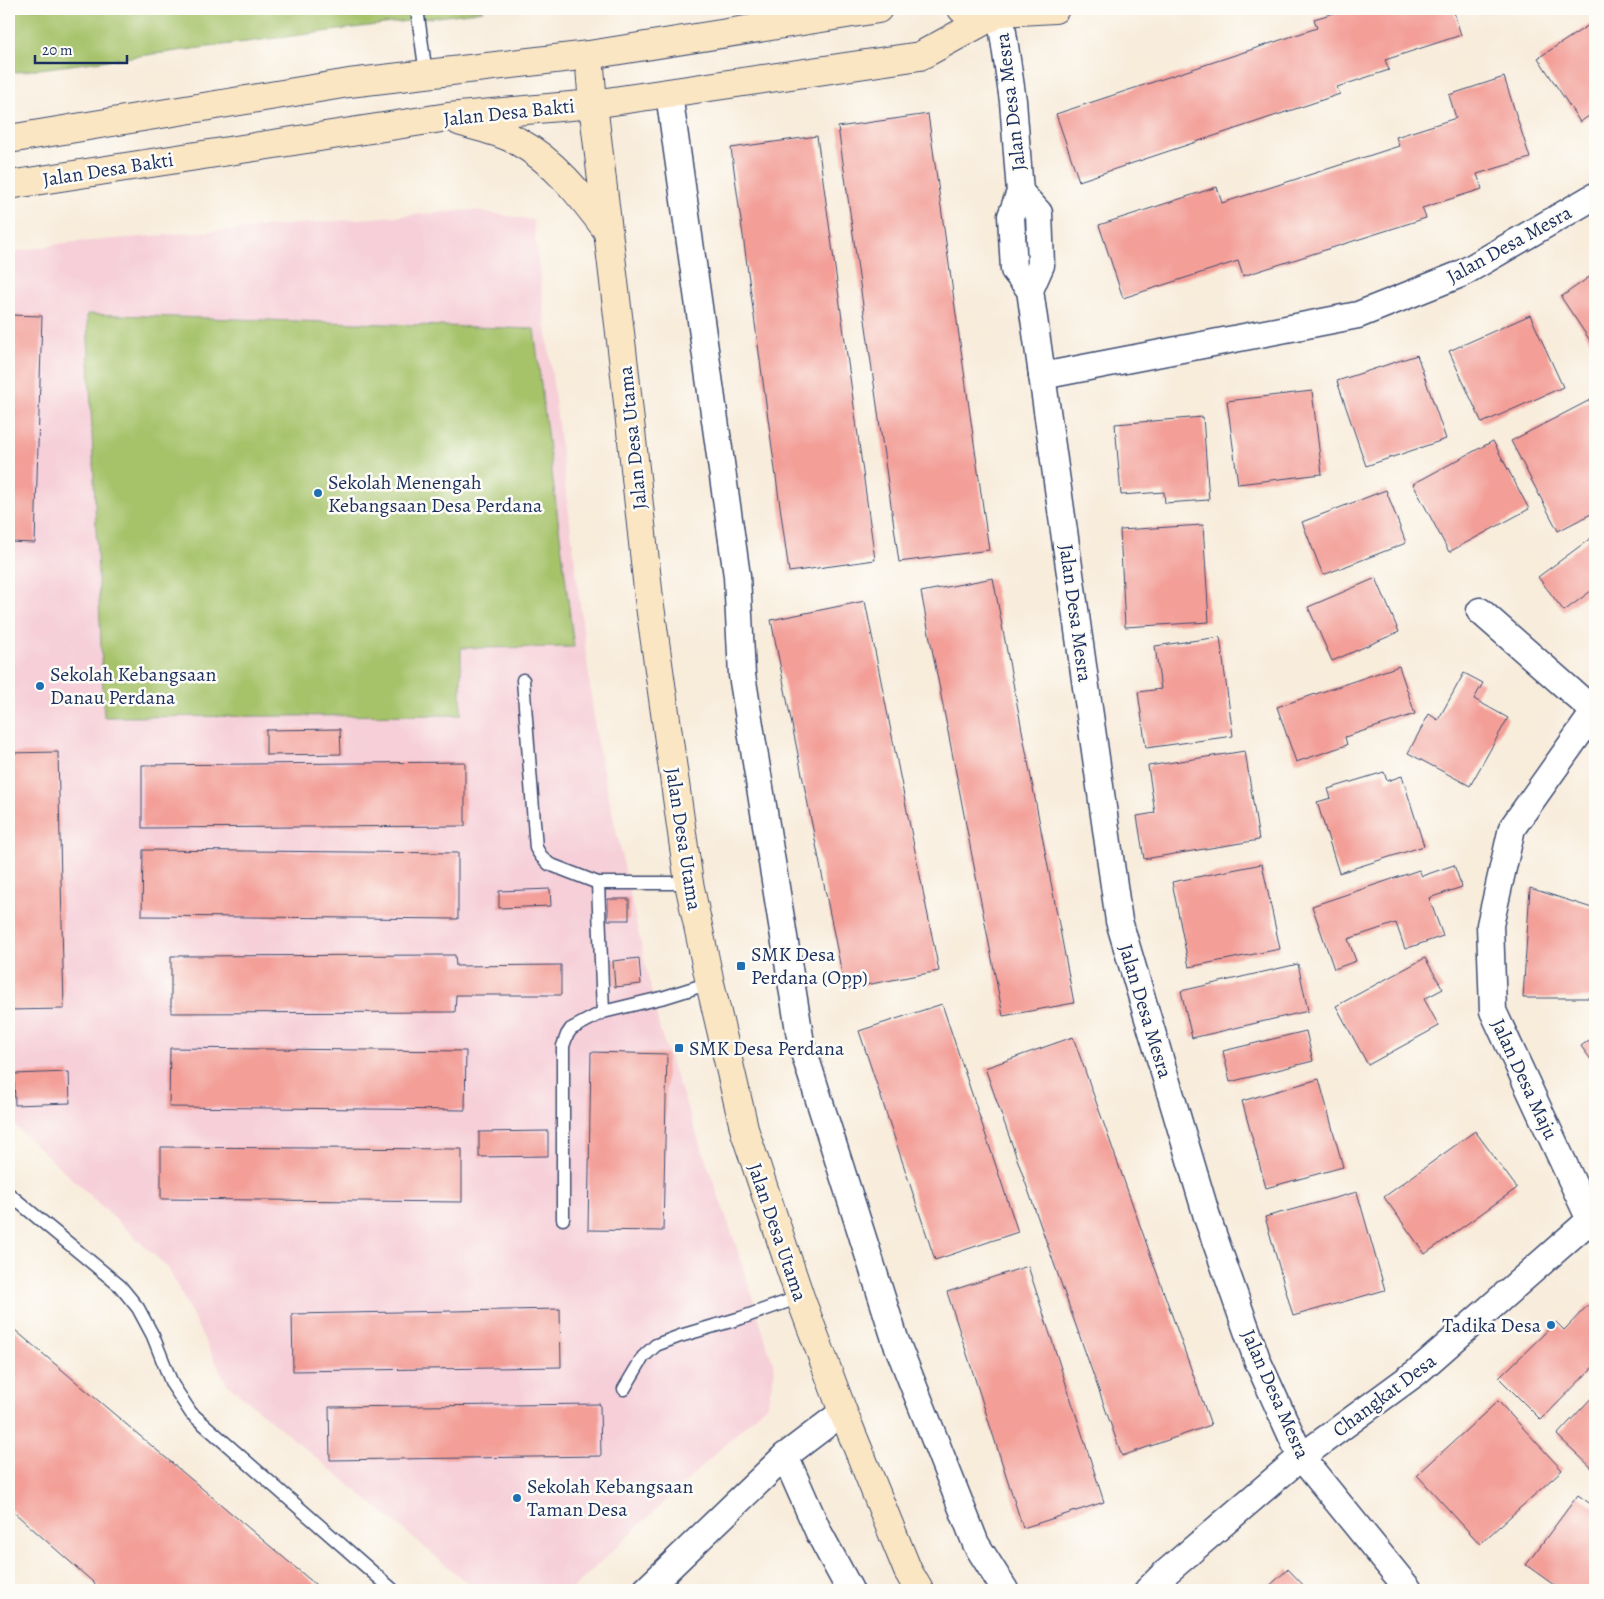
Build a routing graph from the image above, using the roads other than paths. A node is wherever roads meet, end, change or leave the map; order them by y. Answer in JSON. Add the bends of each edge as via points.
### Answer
{"nodes":[{"id":1,"x":417,"y":9,"type":"edge"},
{"id":2,"x":878,"y":9,"type":"edge"},
{"id":3,"x":962,"y":9,"type":"edge"},
{"id":4,"x":1055,"y":9,"type":"edge"},
{"id":5,"x":999,"y":11,"type":"edge"},
{"id":6,"x":589,"y":55,"type":"junction"},
{"id":7,"x":426,"y":74,"type":"junction"},
{"id":8,"x":669,"y":94,"type":"junction"},
{"id":9,"x":593,"y":104,"type":"junction"},
{"id":10,"x":448,"y":117,"type":"junction"},
{"id":11,"x":9,"y":139,"type":"edge"},
{"id":12,"x":9,"y":184,"type":"edge"},
{"id":13,"x":1595,"y":196,"type":"edge"},
{"id":14,"x":607,"y":230,"type":"junction"},
{"id":15,"x":1042,"y":376,"type":"junction"},
{"id":16,"x":1480,"y":611,"type":"dead end"},
{"id":17,"x":523,"y":680,"type":"dead end"},
{"id":18,"x":1595,"y":712,"type":"edge"},
{"id":19,"x":598,"y":883,"type":"junction"},
{"id":20,"x":689,"y":883,"type":"junction"},
{"id":21,"x":710,"y":983,"type":"junction"},
{"id":22,"x":603,"y":1012,"type":"junction"},
{"id":23,"x":9,"y":1194,"type":"edge"},
{"id":24,"x":563,"y":1219,"type":"dead end"},
{"id":25,"x":1593,"y":1221,"type":"edge"},
{"id":26,"x":800,"y":1298,"type":"junction"},
{"id":27,"x":624,"y":1389,"type":"dead end"},
{"id":28,"x":843,"y":1412,"type":"junction"},
{"id":29,"x":785,"y":1456,"type":"junction"},
{"id":30,"x":1301,"y":1457,"type":"junction"},
{"id":31,"x":393,"y":1590,"type":"edge"},
{"id":32,"x":646,"y":1590,"type":"edge"},
{"id":33,"x":850,"y":1590,"type":"edge"},
{"id":34,"x":919,"y":1590,"type":"edge"},
{"id":35,"x":1005,"y":1590,"type":"edge"},
{"id":36,"x":1148,"y":1590,"type":"edge"},
{"id":37,"x":1409,"y":1590,"type":"edge"}],
"edges":[{"from":1,"to":7,"type":"lane"},
{"from":2,"to":6,"type":"street"},
{"from":3,"to":5,"type":"street","name":"Jalan Desa Bakti"},
{"from":4,"to":5,"type":"street","name":"Jalan Desa Bakti"},
{"from":5,"to":8,"type":"street","name":"Jalan Desa Bakti","via":[[920,56]]},
{"from":5,"to":15,"type":"street","name":"Jalan Desa Mesra","via":[[1013,101],[1020,192],[1011,216],[1014,270],[1030,290]]},
{"from":6,"to":7,"type":"street"},
{"from":6,"to":9,"type":"street","name":"Jalan Desa Utama"},
{"from":7,"to":11,"type":"street","via":[[349,83]]},
{"from":8,"to":9,"type":"street","name":"Jalan Desa Bakti"},
{"from":8,"to":35,"type":"street","via":[[736,576],[742,675],[801,1043],[895,1339],[976,1544]]},
{"from":9,"to":10,"type":"street","name":"Jalan Desa Bakti"},
{"from":9,"to":14,"type":"street","name":"Jalan Desa Utama"},
{"from":10,"to":12,"type":"street","name":"Jalan Desa Bakti"},
{"from":10,"to":14,"type":"street","via":[[516,140],[539,154],[562,174]]},
{"from":13,"to":15,"type":"street","name":"Jalan Desa Mesra","via":[[1462,274],[1358,315]]},
{"from":14,"to":20,"type":"street","name":"Jalan Desa Utama","via":[[649,599]]},
{"from":15,"to":30,"type":"street","name":"Jalan Desa Mesra","via":[[1119,921],[1208,1220],[1258,1362]]},
{"from":16,"to":18,"type":"street","name":"Jalan Desa Maju"},
{"from":17,"to":19,"type":"lane","via":[[536,848],[549,864]]},
{"from":18,"to":25,"type":"street","name":"Jalan Desa Maju","via":[[1512,828],[1490,925],[1493,1011]]},
{"from":19,"to":20,"type":"lane"},
{"from":19,"to":22,"type":"lane"},
{"from":20,"to":21,"type":"street","name":"Jalan Desa Utama"},
{"from":21,"to":22,"type":"lane"},
{"from":21,"to":26,"type":"street","name":"Jalan Desa Utama","via":[[745,1132]]},
{"from":22,"to":24,"type":"lane","via":[[571,1028],[563,1046]]},
{"from":23,"to":31,"type":"lane","via":[[120,1286],[138,1308],[172,1384],[191,1413]]},
{"from":25,"to":30,"type":"street","name":"Changkat Desa","via":[[1417,1372]]},
{"from":26,"to":27,"type":"lane","via":[[656,1345],[643,1357]]},
{"from":26,"to":28,"type":"street","name":"Jalan Desa Utama"},
{"from":28,"to":29,"type":"street"},
{"from":28,"to":34,"type":"street","name":"Jalan Desa Utama","via":[[908,1571]]},
{"from":29,"to":32,"type":"street"},
{"from":29,"to":33,"type":"street","via":[[818,1533]]},
{"from":30,"to":36,"type":"street","name":"Changkat Desa"},
{"from":30,"to":37,"type":"street","name":"Jalan Desa Mesra"}]}
